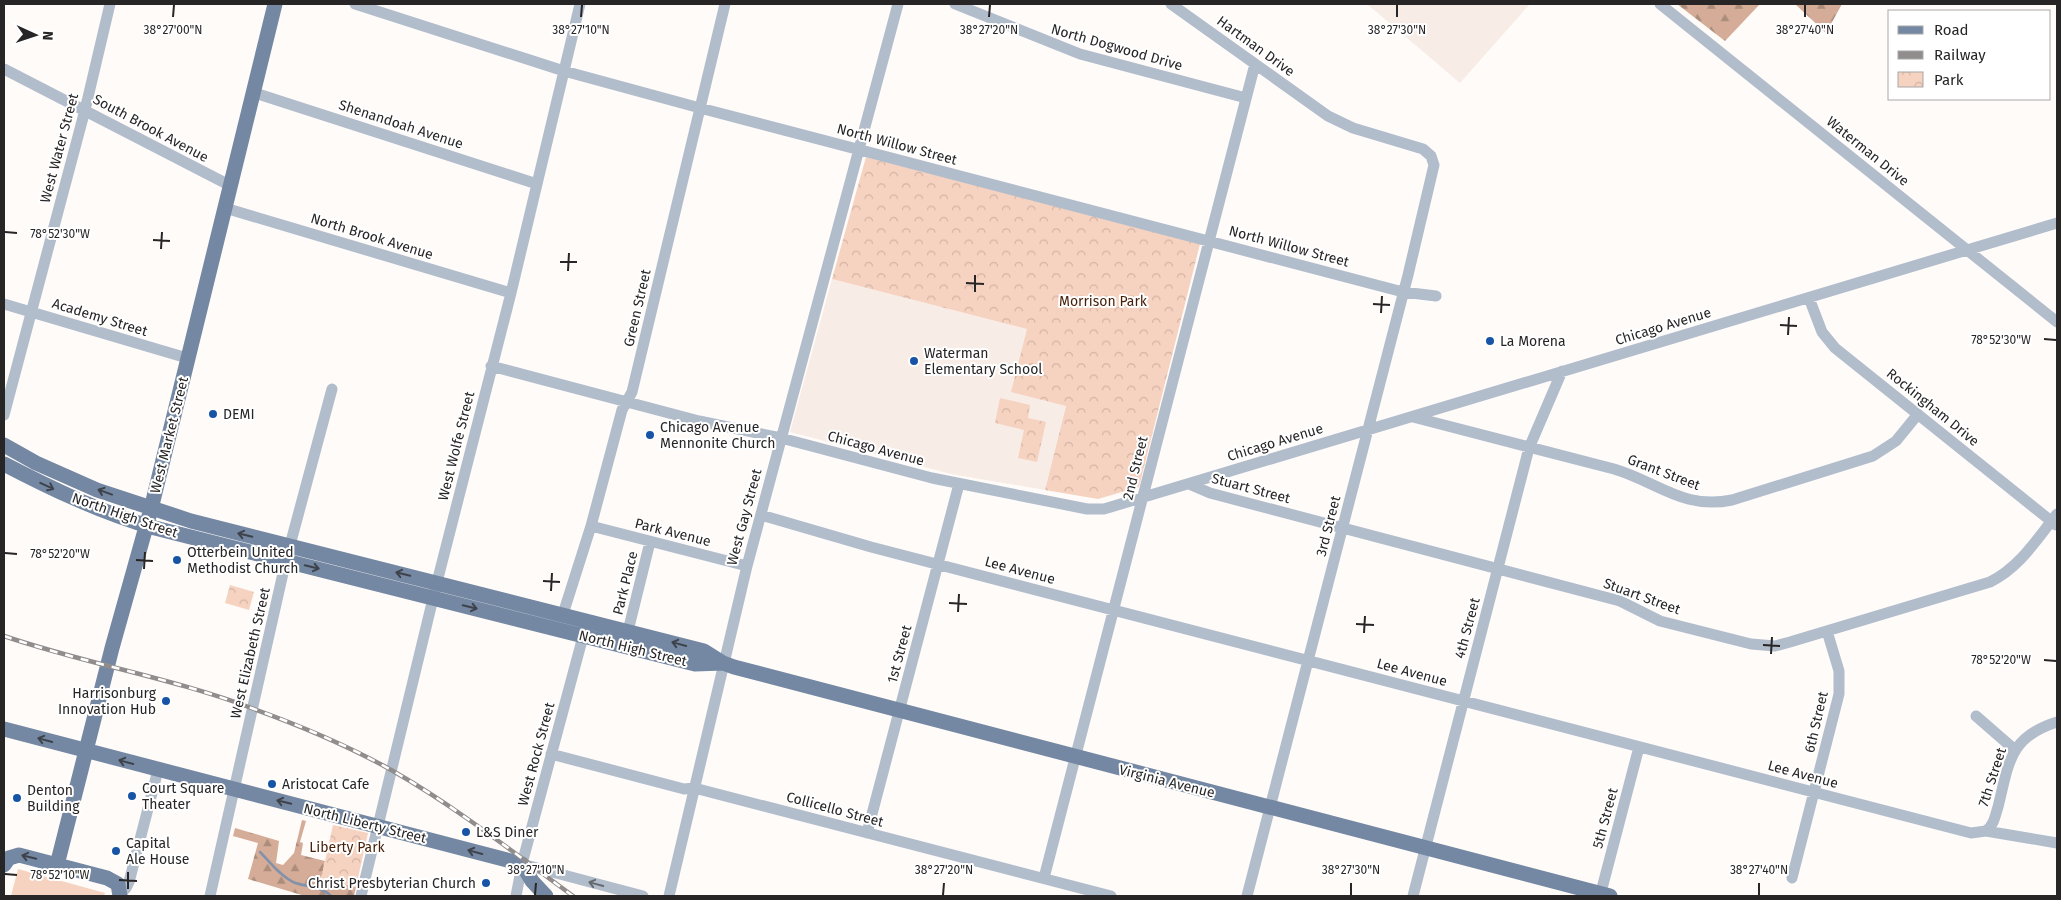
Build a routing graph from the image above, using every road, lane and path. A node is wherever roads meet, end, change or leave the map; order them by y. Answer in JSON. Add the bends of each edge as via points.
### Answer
{"nodes":[{"id":1,"x":110,"y":4,"type":"edge"},
{"id":2,"x":275,"y":4,"type":"edge"},
{"id":3,"x":355,"y":4,"type":"edge"},
{"id":4,"x":580,"y":4,"type":"edge"},
{"id":5,"x":725,"y":4,"type":"edge"},
{"id":6,"x":898,"y":4,"type":"edge"},
{"id":7,"x":955,"y":4,"type":"edge"},
{"id":8,"x":1170,"y":4,"type":"edge"},
{"id":9,"x":1660,"y":4,"type":"edge"},
{"id":10,"x":1255,"y":64,"type":"junction"},
{"id":11,"x":4,"y":68,"type":"edge"},
{"id":12,"x":564,"y":71,"type":"junction"},
{"id":13,"x":255,"y":93,"type":"junction"},
{"id":14,"x":1246,"y":98,"type":"junction"},
{"id":15,"x":700,"y":108,"type":"junction"},
{"id":16,"x":84,"y":110,"type":"junction"},
{"id":17,"x":858,"y":149,"type":"junction"},
{"id":18,"x":1434,"y":162,"type":"joint"},
{"id":19,"x":537,"y":184,"type":"junction"},
{"id":20,"x":231,"y":186,"type":"junction"},
{"id":21,"x":225,"y":208,"type":"junction"},
{"id":22,"x":2057,"y":223,"type":"edge"},
{"id":23,"x":1208,"y":241,"type":"junction"},
{"id":24,"x":1967,"y":250,"type":"junction"},
{"id":25,"x":1403,"y":292,"type":"junction"},
{"id":26,"x":511,"y":293,"type":"junction"},
{"id":27,"x":1436,"y":296,"type":"dead end"},
{"id":28,"x":1809,"y":298,"type":"junction"},
{"id":29,"x":4,"y":304,"type":"edge"},
{"id":30,"x":32,"y":312,"type":"junction"},
{"id":31,"x":2057,"y":322,"type":"edge"},
{"id":32,"x":187,"y":358,"type":"junction"},
{"id":33,"x":491,"y":366,"type":"junction"},
{"id":34,"x":1562,"y":372,"type":"junction"},
{"id":35,"x":332,"y":389,"type":"dead end"},
{"id":36,"x":627,"y":402,"type":"junction"},
{"id":37,"x":1918,"y":414,"type":"junction"},
{"id":38,"x":4,"y":415,"type":"edge"},
{"id":39,"x":1411,"y":417,"type":"junction"},
{"id":40,"x":1368,"y":430,"type":"junction"},
{"id":41,"x":781,"y":438,"type":"junction"},
{"id":42,"x":4,"y":445,"type":"edge"},
{"id":43,"x":1529,"y":448,"type":"junction"},
{"id":44,"x":4,"y":464,"type":"edge"},
{"id":45,"x":959,"y":484,"type":"junction"},
{"id":46,"x":1189,"y":484,"type":"junction"},
{"id":47,"x":1143,"y":498,"type":"junction"},
{"id":48,"x":151,"y":509,"type":"junction"},
{"id":49,"x":761,"y":515,"type":"junction"},
{"id":50,"x":2055,"y":520,"type":"edge"},
{"id":51,"x":146,"y":525,"type":"junction"},
{"id":52,"x":591,"y":526,"type":"junction"},
{"id":53,"x":1342,"y":528,"type":"junction"},
{"id":54,"x":650,"y":542,"type":"junction"},
{"id":55,"x":288,"y":553,"type":"junction"},
{"id":56,"x":938,"y":564,"type":"junction"},
{"id":57,"x":747,"y":566,"type":"junction"},
{"id":58,"x":1498,"y":568,"type":"junction"},
{"id":59,"x":437,"y":582,"type":"junction"},
{"id":60,"x":434,"y":598,"type":"junction"},
{"id":61,"x":1112,"y":610,"type":"junction"},
{"id":62,"x":563,"y":614,"type":"junction"},
{"id":63,"x":587,"y":620,"type":"junction"},
{"id":64,"x":628,"y":631,"type":"junction"},
{"id":65,"x":1827,"y":631,"type":"junction"},
{"id":66,"x":583,"y":636,"type":"junction"},
{"id":67,"x":1308,"y":661,"type":"junction"},
{"id":68,"x":724,"y":663,"type":"junction"},
{"id":69,"x":1464,"y":701,"type":"junction"},
{"id":70,"x":899,"y":711,"type":"junction"},
{"id":71,"x":1976,"y":716,"type":"dead end"},
{"id":72,"x":2057,"y":722,"type":"edge"},
{"id":73,"x":4,"y":729,"type":"edge"},
{"id":74,"x":1639,"y":747,"type":"junction"},
{"id":75,"x":2015,"y":750,"type":"junction"},
{"id":76,"x":86,"y":751,"type":"junction"},
{"id":77,"x":551,"y":754,"type":"junction"},
{"id":78,"x":1074,"y":757,"type":"junction"},
{"id":79,"x":158,"y":770,"type":"junction"},
{"id":80,"x":694,"y":788,"type":"junction"},
{"id":81,"x":234,"y":790,"type":"junction"},
{"id":82,"x":1814,"y":792,"type":"junction"},
{"id":83,"x":1270,"y":808,"type":"junction"},
{"id":84,"x":378,"y":826,"type":"junction"},
{"id":85,"x":1986,"y":831,"type":"junction"},
{"id":86,"x":867,"y":833,"type":"junction"},
{"id":87,"x":2057,"y":843,"type":"edge"},
{"id":88,"x":1426,"y":848,"type":"junction"},
{"id":89,"x":522,"y":864,"type":"junction"},
{"id":90,"x":4,"y":865,"type":"edge"},
{"id":91,"x":58,"y":865,"type":"junction"},
{"id":92,"x":1044,"y":878,"type":"junction"},
{"id":93,"x":1792,"y":878,"type":"dead end"},
{"id":94,"x":120,"y":895,"type":"edge"},
{"id":95,"x":1604,"y":895,"type":"edge"},
{"id":96,"x":210,"y":896,"type":"edge"},
{"id":97,"x":361,"y":896,"type":"edge"},
{"id":98,"x":516,"y":896,"type":"edge"},
{"id":99,"x":546,"y":896,"type":"edge"},
{"id":100,"x":643,"y":896,"type":"edge"},
{"id":101,"x":669,"y":896,"type":"edge"},
{"id":102,"x":1112,"y":896,"type":"edge"},
{"id":103,"x":1247,"y":896,"type":"edge"},
{"id":104,"x":1413,"y":896,"type":"edge"}],
"edges":[{"from":1,"to":16,"type":"street","name":"West Water Street"},
{"from":2,"to":13,"type":"main road","name":"West Market Street"},
{"from":3,"to":12,"type":"street","name":"North Willow Street"},
{"from":4,"to":12,"type":"street","name":"West Wolfe Street"},
{"from":5,"to":15,"type":"street","name":"Green Street"},
{"from":6,"to":17,"type":"street","name":"West Gay Street"},
{"from":7,"to":14,"type":"street","name":"North Dogwood Drive","via":[[1075,53]]},
{"from":8,"to":10,"type":"street","name":"Hartman Drive"},
{"from":9,"to":24,"type":"street","name":"Waterman Drive"},
{"from":10,"to":14,"type":"street","name":"2nd Street"},
{"from":10,"to":18,"type":"street","name":"Hartman Drive","via":[[1323,113],[1353,128],[1423,149]]},
{"from":11,"to":16,"type":"street","name":"South Brook Avenue"},
{"from":12,"to":15,"type":"street","name":"North Willow Street"},
{"from":12,"to":19,"type":"street","name":"West Wolfe Street"},
{"from":13,"to":19,"type":"street","name":"Shenandoah Avenue"},
{"from":13,"to":20,"type":"main road","name":"West Market Street"},
{"from":14,"to":23,"type":"street","name":"2nd Street"},
{"from":15,"to":17,"type":"street","name":"North Willow Street"},
{"from":15,"to":36,"type":"street","name":"Green Street"},
{"from":16,"to":20,"type":"street","name":"South Brook Avenue"},
{"from":16,"to":30,"type":"street","name":"West Water Street"},
{"from":17,"to":23,"type":"street","name":"North Willow Street"},
{"from":17,"to":41,"type":"street","name":"West Gay Street"},
{"from":18,"to":25,"type":"street","name":"3rd Street"},
{"from":19,"to":26,"type":"street","name":"West Wolfe Street"},
{"from":20,"to":21,"type":"main road","name":"West Market Street"},
{"from":21,"to":26,"type":"street","name":"North Brook Avenue"},
{"from":21,"to":32,"type":"main road","name":"West Market Street"},
{"from":22,"to":24,"type":"street","name":"Chicago Avenue"},
{"from":23,"to":25,"type":"street","name":"North Willow Street"},
{"from":23,"to":47,"type":"street","name":"2nd Street"},
{"from":24,"to":28,"type":"street","name":"Chicago Avenue"},
{"from":24,"to":31,"type":"street","name":"Waterman Drive"},
{"from":25,"to":27,"type":"street","name":"North Willow Street"},
{"from":25,"to":40,"type":"street","name":"3rd Street"},
{"from":26,"to":33,"type":"street","name":"West Wolfe Street"},
{"from":28,"to":34,"type":"street","name":"Chicago Avenue"},
{"from":28,"to":37,"type":"street","name":"Rockingham Drive","via":[[1830,343]]},
{"from":29,"to":30,"type":"street","name":"Academy Street"},
{"from":30,"to":32,"type":"street","name":"Academy Street"},
{"from":30,"to":38,"type":"street","name":"West Water Street"},
{"from":32,"to":48,"type":"main road","name":"West Market Street"},
{"from":33,"to":36,"type":"street","name":"Chicago Avenue"},
{"from":33,"to":59,"type":"street","name":"West Wolfe Street"},
{"from":34,"to":39,"type":"street","name":"Chicago Avenue"},
{"from":34,"to":43,"type":"street","name":"4th Street"},
{"from":35,"to":55,"type":"street","name":"West Elizabeth Street"},
{"from":36,"to":41,"type":"street","name":"Chicago Avenue"},
{"from":36,"to":52,"type":"street","name":"Green Street","via":[[622,410]]},
{"from":37,"to":43,"type":"street","name":"Grant Street","via":[[1896,441],[1873,456],[1715,503],[1685,499],[1622,471]]},
{"from":37,"to":50,"type":"street","name":"Rockingham Drive"},
{"from":39,"to":40,"type":"street","name":"Chicago Avenue"},
{"from":39,"to":43,"type":"street","name":"Grant Street"},
{"from":40,"to":46,"type":"street","name":"Chicago Avenue"},
{"from":40,"to":53,"type":"street","name":"3rd Street"},
{"from":41,"to":45,"type":"street","name":"Chicago Avenue"},
{"from":41,"to":49,"type":"street","name":"West Gay Street"},
{"from":48,"to":42,"type":"main road","name":"North High Street","one_way":true,"via":[[70,478]]},
{"from":43,"to":58,"type":"street","name":"4th Street"},
{"from":44,"to":51,"type":"main road","name":"North High Street","one_way":true,"via":[[64,494]]},
{"from":45,"to":47,"type":"street","name":"Chicago Avenue","via":[[1091,509],[1113,508]]},
{"from":45,"to":56,"type":"street","name":"1st Street"},
{"from":46,"to":47,"type":"street","name":"Chicago Avenue"},
{"from":46,"to":53,"type":"street","name":"Stuart Street","via":[[1210,493]]},
{"from":47,"to":61,"type":"street","name":"2nd Street"},
{"from":48,"to":51,"type":"main road","name":"West Market Street"},
{"from":55,"to":48,"type":"main road","name":"North High Street","one_way":true},
{"from":49,"to":56,"type":"street","name":"Lee Avenue"},
{"from":49,"to":57,"type":"street","name":"West Gay Street"},
{"from":50,"to":65,"type":"street","name":"Stuart Street","via":[[2020,561],[1986,584]]},
{"from":51,"to":55,"type":"main road","name":"North High Street"},
{"from":51,"to":76,"type":"main road","name":"West Market Street"},
{"from":52,"to":54,"type":"street","name":"Park Avenue"},
{"from":52,"to":62,"type":"street","name":"Green Street"},
{"from":53,"to":58,"type":"street","name":"Stuart Street"},
{"from":53,"to":67,"type":"street","name":"3rd Street"},
{"from":54,"to":57,"type":"street","name":"Park Avenue"},
{"from":54,"to":64,"type":"street","name":"Park Place"},
{"from":59,"to":55,"type":"main road","name":"North High Street","one_way":true},
{"from":55,"to":60,"type":"main road","name":"North High Street","one_way":true},
{"from":55,"to":81,"type":"street","name":"West Elizabeth Street"},
{"from":56,"to":61,"type":"street","name":"Lee Avenue"},
{"from":56,"to":70,"type":"street","name":"1st Street"},
{"from":57,"to":68,"type":"street","name":"West Gay Street"},
{"from":58,"to":65,"type":"street","name":"Stuart Street","via":[[1620,601],[1660,621],[1751,644],[1783,644]]},
{"from":58,"to":69,"type":"street","name":"4th Street"},
{"from":59,"to":60,"type":"street","name":"West Wolfe Street"},
{"from":59,"to":62,"type":"main road","name":"North High Street"},
{"from":60,"to":66,"type":"main road","name":"North High Street","one_way":true},
{"from":60,"to":84,"type":"street","name":"West Wolfe Street"},
{"from":61,"to":67,"type":"street","name":"Lee Avenue"},
{"from":61,"to":78,"type":"street","name":"2nd Street"},
{"from":62,"to":63,"type":"main road","name":"North High Street"},
{"from":63,"to":64,"type":"main road","name":"North High Street"},
{"from":63,"to":66,"type":"street","name":"West Rock Street"},
{"from":68,"to":64,"type":"main road","name":"North High Street","one_way":true,"via":[[704,651]]},
{"from":65,"to":82,"type":"street","name":"6th Street","via":[[1838,666],[1840,694]]},
{"from":66,"to":68,"type":"main road","name":"North High Street","via":[[695,664]]},
{"from":66,"to":77,"type":"street","name":"West Rock Street"},
{"from":67,"to":69,"type":"street","name":"Lee Avenue"},
{"from":67,"to":83,"type":"street","name":"3rd Street"},
{"from":68,"to":70,"type":"main road","name":"Virginia Avenue"},
{"from":68,"to":80,"type":"street","name":"West Gay Street"},
{"from":69,"to":74,"type":"street","name":"Lee Avenue"},
{"from":69,"to":88,"type":"street","name":"4th Street"},
{"from":70,"to":78,"type":"main road","name":"Virginia Avenue"},
{"from":70,"to":86,"type":"street","name":"1st Street"},
{"from":71,"to":75,"type":"street"},
{"from":72,"to":75,"type":"street","name":"7th Street","via":[[2031,732]]},
{"from":76,"to":73,"type":"main road","name":"North Liberty Street","one_way":true},
{"from":74,"to":82,"type":"street","name":"Lee Avenue"},
{"from":74,"to":95,"type":"street","name":"5th Street"},
{"from":75,"to":85,"type":"street","name":"7th Street","via":[[1994,820]]},
{"from":79,"to":76,"type":"main road","name":"North Liberty Street","one_way":true},
{"from":76,"to":91,"type":"main road","name":"West Market Street"},
{"from":77,"to":80,"type":"street","name":"Collicello Street","via":[[684,789]]},
{"from":77,"to":89,"type":"street","name":"West Rock Street"},
{"from":78,"to":83,"type":"main road","name":"Virginia Avenue"},
{"from":78,"to":92,"type":"street","name":"2nd Street"},
{"from":79,"to":81,"type":"main road","name":"North Liberty Street"},
{"from":79,"to":94,"type":"street","via":[[128,882]]},
{"from":80,"to":86,"type":"street","name":"Collicello Street"},
{"from":80,"to":101,"type":"street","name":"West Gay Street"},
{"from":84,"to":81,"type":"main road","name":"North Liberty Street","one_way":true},
{"from":81,"to":96,"type":"street","name":"West Elizabeth Street"},
{"from":82,"to":85,"type":"street","name":"Lee Avenue","via":[[1971,833]]},
{"from":82,"to":93,"type":"street","name":"6th Street"},
{"from":83,"to":88,"type":"main road","name":"Virginia Avenue"},
{"from":83,"to":103,"type":"street","name":"3rd Street"},
{"from":89,"to":84,"type":"main road","name":"North Liberty Street","one_way":true},
{"from":84,"to":97,"type":"street","name":"West Wolfe Street"},
{"from":85,"to":87,"type":"street","name":"Lee Avenue"},
{"from":86,"to":92,"type":"street","name":"Collicello Street"},
{"from":88,"to":95,"type":"main road","name":"Virginia Avenue"},
{"from":88,"to":104,"type":"street","name":"4th Street"},
{"from":89,"to":98,"type":"street","name":"West Rock Street"},
{"from":89,"to":99,"type":"main road"},
{"from":100,"to":89,"type":"street","name":"North Liberty Street","one_way":true},
{"from":91,"to":90,"type":"main road","one_way":true,"via":[[17,855]]},
{"from":91,"to":94,"type":"main road","via":[[111,879],[118,884]]},
{"from":92,"to":102,"type":"street","name":"Collicello Street"}]}
